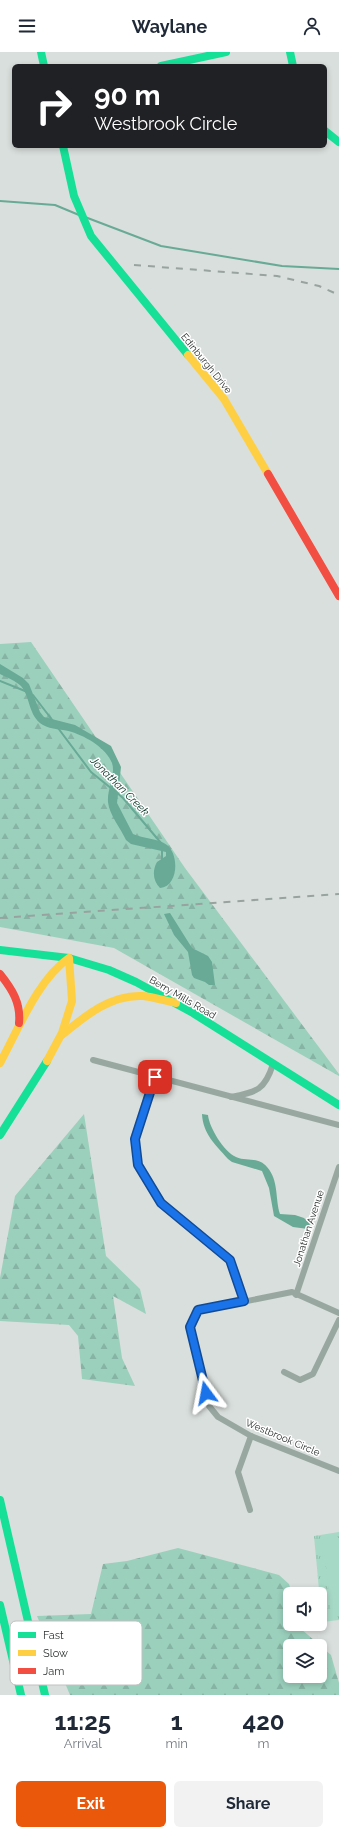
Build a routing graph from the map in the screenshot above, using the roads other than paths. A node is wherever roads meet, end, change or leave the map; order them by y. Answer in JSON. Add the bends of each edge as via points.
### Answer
{"nodes":[{"id":1,"x":41,"y":52,"type":"edge"},
{"id":2,"x":226,"y":52,"type":"edge"},
{"id":3,"x":290,"y":52,"type":"edge"},
{"id":4,"x":44,"y":64,"type":"edge"},
{"id":5,"x":170,"y":64,"type":"edge"},
{"id":6,"x":293,"y":64,"type":"edge"},
{"id":7,"x":327,"y":132,"type":"edge"},
{"id":8,"x":339,"y":142,"type":"edge"},
{"id":9,"x":63,"y":148,"type":"edge"},
{"id":10,"x":339,"y":596,"type":"edge"},
{"id":11,"x":0,"y":950,"type":"edge"},
{"id":12,"x":69,"y":958,"type":"junction"},
{"id":13,"x":0,"y":974,"type":"edge"},
{"id":14,"x":176,"y":1003,"type":"junction"},
{"id":15,"x":18,"y":1030,"type":"junction"},
{"id":16,"x":60,"y":1037,"type":"junction"},
{"id":17,"x":93,"y":1060,"type":"dead end"},
{"id":18,"x":0,"y":1063,"type":"edge"},
{"id":19,"x":273,"y":1064,"type":"junction"},
{"id":20,"x":155,"y":1077,"type":"junction"},
{"id":21,"x":229,"y":1097,"type":"junction"},
{"id":22,"x":339,"y":1105,"type":"edge"},
{"id":23,"x":339,"y":1125,"type":"edge"},
{"id":24,"x":0,"y":1135,"type":"edge"},
{"id":25,"x":339,"y":1167,"type":"edge"},
{"id":26,"x":296,"y":1295,"type":"junction"},
{"id":27,"x":244,"y":1301,"type":"junction"},
{"id":28,"x":339,"y":1313,"type":"edge"},
{"id":29,"x":339,"y":1320,"type":"edge"},
{"id":30,"x":284,"y":1372,"type":"dead end"},
{"id":31,"x":251,"y":1436,"type":"junction"},
{"id":32,"x":339,"y":1471,"type":"edge"},
{"id":33,"x":0,"y":1500,"type":"edge"},
{"id":34,"x":250,"y":1510,"type":"dead end"},
{"id":35,"x":0,"y":1605,"type":"edge"},
{"id":36,"x":28,"y":1621,"type":"edge"},
{"id":37,"x":10,"y":1648,"type":"edge"},
{"id":38,"x":19,"y":1685,"type":"edge"},
{"id":39,"x":43,"y":1685,"type":"edge"},
{"id":40,"x":21,"y":1695,"type":"edge"},
{"id":41,"x":45,"y":1695,"type":"edge"}],
"edges":[{"from":1,"to":4,"type":"main road"},
{"from":2,"to":5,"type":"main road"},
{"from":3,"to":6,"type":"main road"},
{"from":7,"to":8,"type":"main road"},
{"from":9,"to":10,"type":"main road","name":"Edinburgh Drive","via":[[74,196],[91,236],[224,399]]},
{"from":11,"to":12,"type":"main road","name":"Berry Mills Road"},
{"from":12,"to":14,"type":"main road","name":"Berry Mills Road","via":[[115,973]]},
{"from":12,"to":15,"type":"main road","via":[[57,966]]},
{"from":12,"to":16,"type":"main road","via":[[72,1002]]},
{"from":13,"to":15,"type":"main road","via":[[13,989],[21,1009]]},
{"from":14,"to":16,"type":"main road","via":[[140,996],[120,999],[96,1008]]},
{"from":14,"to":19,"type":"main road","name":"Berry Mills Road"},
{"from":15,"to":18,"type":"main road"},
{"from":16,"to":24,"type":"main road"},
{"from":17,"to":20,"type":"street"},
{"from":19,"to":21,"type":"street","via":[[268,1080],[259,1089]]},
{"from":19,"to":22,"type":"main road","name":"Berry Mills Road"},
{"from":20,"to":21,"type":"street"},
{"from":20,"to":27,"type":"street","via":[[135,1139],[138,1165],[161,1203],[230,1260]]},
{"from":21,"to":23,"type":"street"},
{"from":25,"to":26,"type":"street","name":"Jonathan Avenue"},
{"from":26,"to":27,"type":"street","name":"Westbrook Circle","via":[[292,1292]]},
{"from":26,"to":28,"type":"street","name":"Westbrook Circle"},
{"from":27,"to":31,"type":"street","name":"Westbrook Circle","via":[[198,1310],[190,1327],[209,1406],[218,1417]]},
{"from":29,"to":30,"type":"street","via":[[313,1374],[300,1380]]},
{"from":31,"to":32,"type":"street","name":"Westbrook Circle"},
{"from":31,"to":34,"type":"street","via":[[238,1472]]},
{"from":33,"to":36,"type":"main road"},
{"from":35,"to":37,"type":"main road"},
{"from":38,"to":40,"type":"main road"},
{"from":39,"to":41,"type":"main road"}]}
